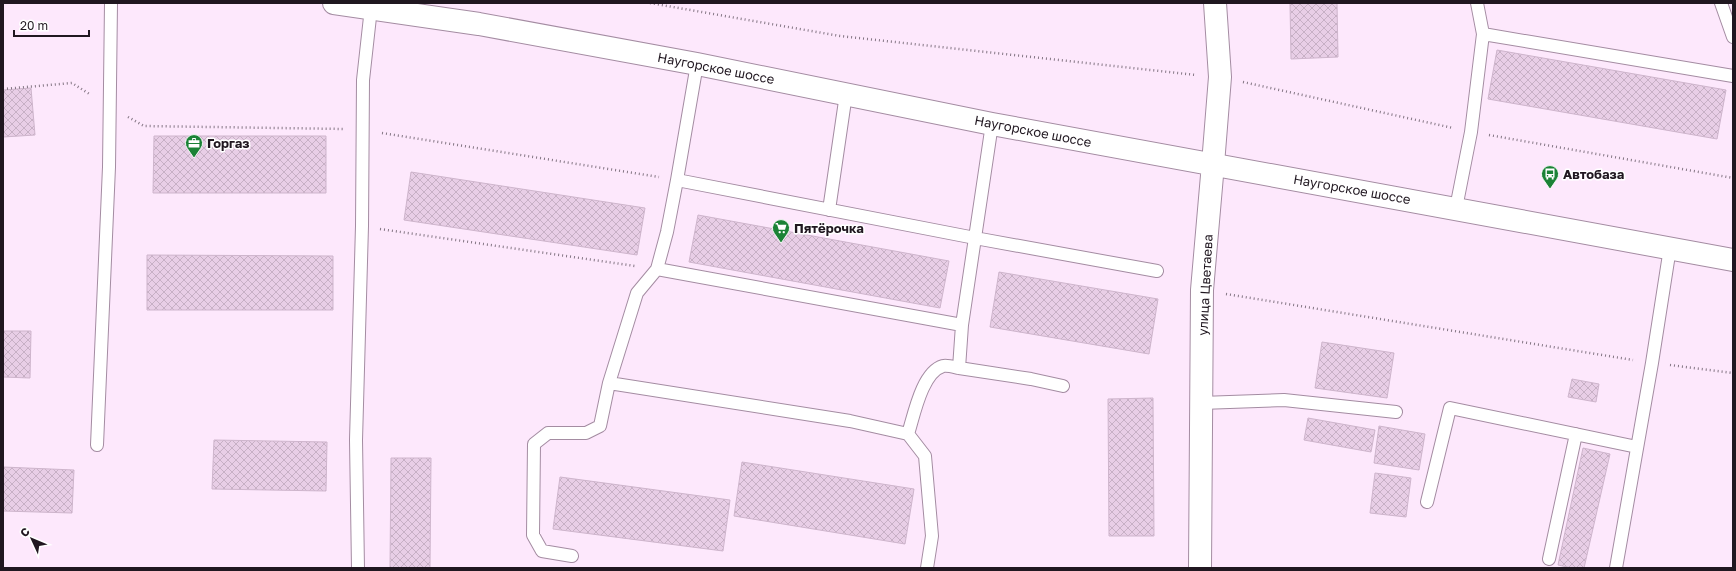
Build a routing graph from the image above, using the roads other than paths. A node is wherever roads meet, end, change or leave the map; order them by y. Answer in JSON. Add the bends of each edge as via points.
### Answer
{"nodes":[{"id":1,"x":111,"y":3,"type":"edge"},
{"id":2,"x":334,"y":3,"type":"edge"},
{"id":3,"x":1215,"y":3,"type":"edge"},
{"id":4,"x":1478,"y":3,"type":"edge"},
{"id":5,"x":1722,"y":3,"type":"edge"},
{"id":6,"x":371,"y":5,"type":"edge"},
{"id":7,"x":1483,"y":34,"type":"junction"},
{"id":8,"x":1733,"y":37,"type":"edge"},
{"id":9,"x":697,"y":64,"type":"junction"},
{"id":10,"x":1733,"y":76,"type":"edge"},
{"id":11,"x":846,"y":94,"type":"junction"},
{"id":12,"x":992,"y":124,"type":"junction"},
{"id":13,"x":1213,"y":164,"type":"junction"},
{"id":14,"x":677,"y":180,"type":"junction"},
{"id":15,"x":1456,"y":208,"type":"junction"},
{"id":16,"x":829,"y":210,"type":"junction"},
{"id":17,"x":974,"y":238,"type":"junction"},
{"id":18,"x":1670,"y":248,"type":"junction"},
{"id":19,"x":1733,"y":260,"type":"edge"},
{"id":20,"x":657,"y":269,"type":"junction"},
{"id":21,"x":1157,"y":271,"type":"dead end"},
{"id":22,"x":962,"y":325,"type":"junction"},
{"id":23,"x":959,"y":368,"type":"junction"},
{"id":24,"x":609,"y":383,"type":"junction"},
{"id":25,"x":1064,"y":386,"type":"dead end"},
{"id":26,"x":1201,"y":403,"type":"junction"},
{"id":27,"x":1396,"y":412,"type":"dead end"},
{"id":28,"x":908,"y":434,"type":"junction"},
{"id":29,"x":1576,"y":434,"type":"junction"},
{"id":30,"x":97,"y":445,"type":"dead end"},
{"id":31,"x":1638,"y":447,"type":"junction"},
{"id":32,"x":1427,"y":502,"type":"dead end"},
{"id":33,"x":572,"y":556,"type":"dead end"},
{"id":34,"x":1549,"y":559,"type":"dead end"},
{"id":35,"x":358,"y":568,"type":"edge"},
{"id":36,"x":927,"y":568,"type":"edge"},
{"id":37,"x":1200,"y":568,"type":"edge"},
{"id":38,"x":1616,"y":568,"type":"edge"}],
"edges":[{"from":1,"to":30,"type":"lane","via":[[110,107]]},
{"from":2,"to":6,"type":"main road","name":"Наугорское шоссе"},
{"from":3,"to":13,"type":"main road","name":"улица Цветаева","via":[[1220,77]]},
{"from":4,"to":7,"type":"lane"},
{"from":5,"to":8,"type":"lane"},
{"from":6,"to":9,"type":"main road","name":"Наугорское шоссе"},
{"from":6,"to":35,"type":"lane","via":[[363,80],[356,440]]},
{"from":7,"to":10,"type":"lane"},
{"from":7,"to":15,"type":"lane","via":[[1471,132]]},
{"from":9,"to":11,"type":"main road","name":"Наугорское шоссе"},
{"from":9,"to":14,"type":"lane"},
{"from":11,"to":12,"type":"main road","name":"Наугорское шоссе"},
{"from":11,"to":16,"type":"lane"},
{"from":12,"to":13,"type":"main road","name":"Наугорское шоссе"},
{"from":12,"to":17,"type":"lane"},
{"from":13,"to":15,"type":"main road","name":"Наугорское шоссе"},
{"from":13,"to":26,"type":"main road","name":"улица Цветаева","via":[[1202,290]]},
{"from":14,"to":16,"type":"lane"},
{"from":14,"to":20,"type":"lane"},
{"from":15,"to":18,"type":"main road","name":"Наугорское шоссе"},
{"from":16,"to":17,"type":"lane"},
{"from":17,"to":21,"type":"lane"},
{"from":17,"to":22,"type":"lane"},
{"from":18,"to":19,"type":"main road","name":"Наугорское шоссе"},
{"from":18,"to":31,"type":"lane"},
{"from":20,"to":22,"type":"lane"},
{"from":20,"to":24,"type":"lane","via":[[637,293]]},
{"from":22,"to":23,"type":"lane"},
{"from":23,"to":25,"type":"lane"},
{"from":23,"to":28,"type":"lane","via":[[943,366],[932,373],[923,386]]},
{"from":24,"to":28,"type":"lane","via":[[850,421]]},
{"from":24,"to":33,"type":"lane","via":[[600,426],[586,433],[548,433],[534,444],[534,535],[542,551]]},
{"from":26,"to":27,"type":"lane","via":[[1284,400]]},
{"from":26,"to":37,"type":"main road","name":"улица Цветаева"},
{"from":28,"to":36,"type":"lane","via":[[925,456],[932,536]]},
{"from":29,"to":31,"type":"lane"},
{"from":29,"to":32,"type":"lane","via":[[1450,408]]},
{"from":29,"to":34,"type":"lane"},
{"from":31,"to":38,"type":"lane"}]}
